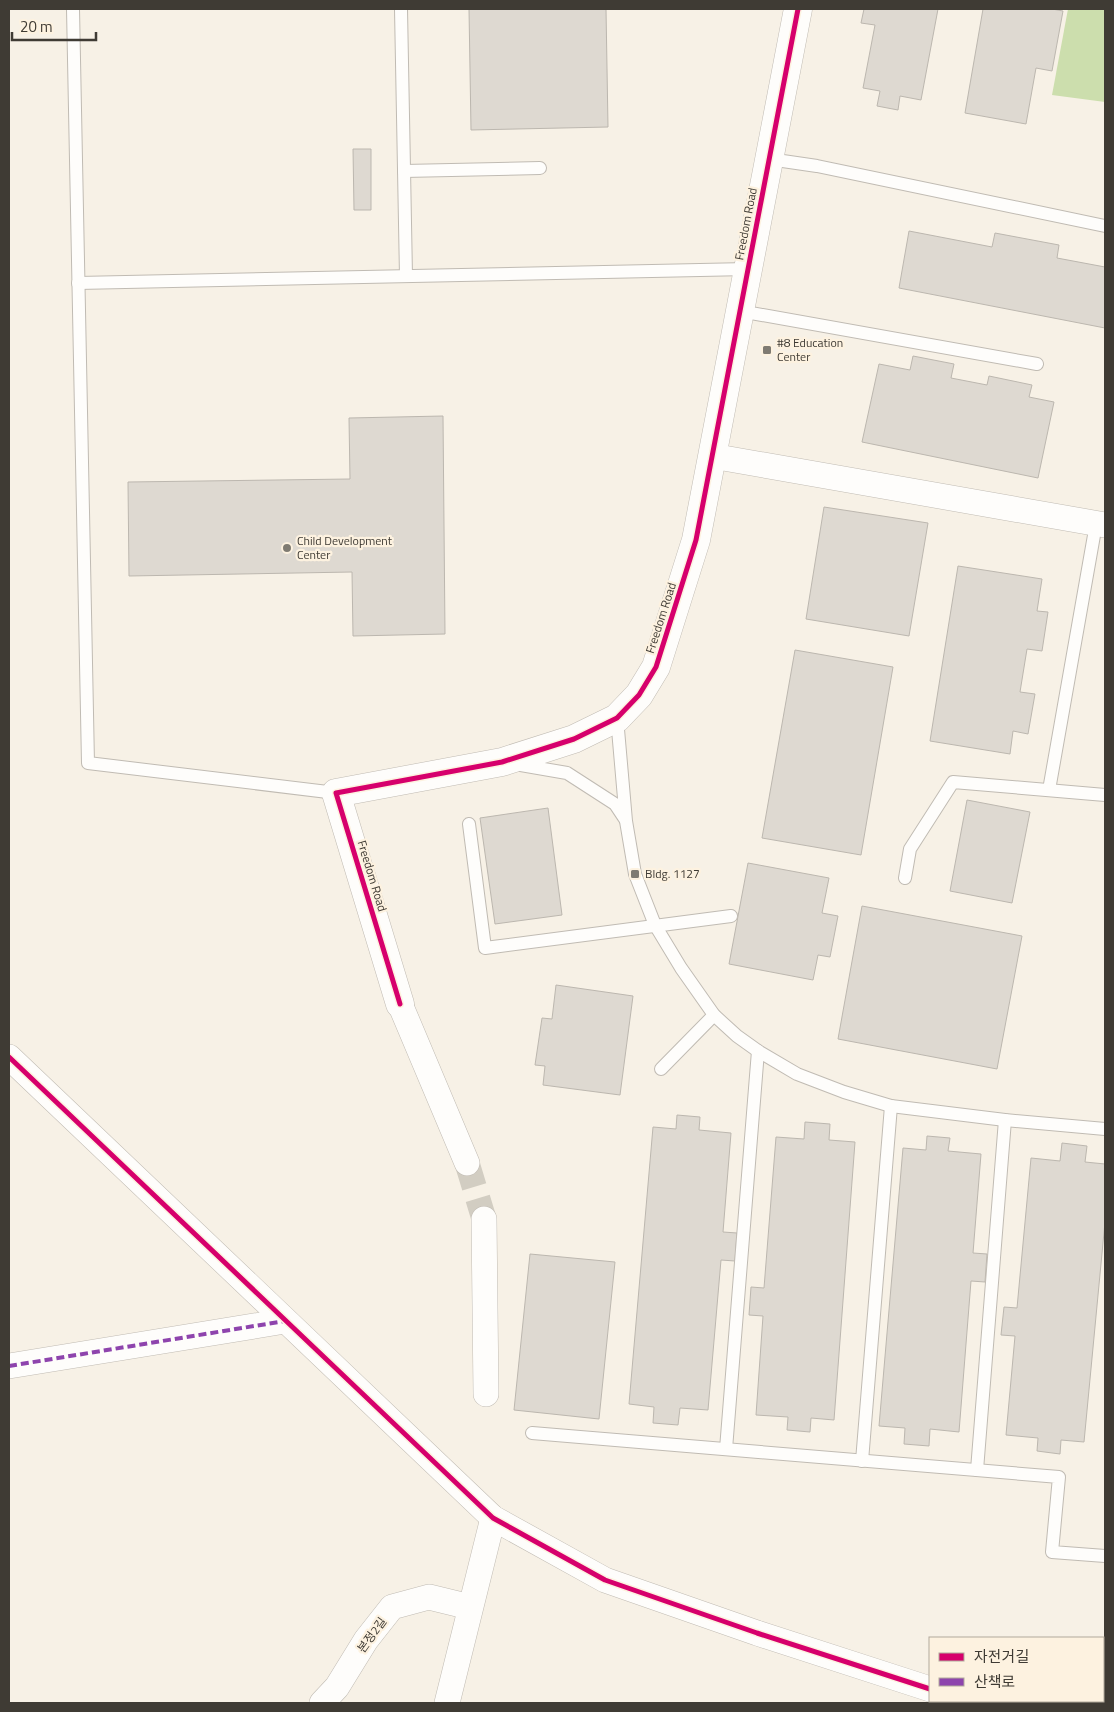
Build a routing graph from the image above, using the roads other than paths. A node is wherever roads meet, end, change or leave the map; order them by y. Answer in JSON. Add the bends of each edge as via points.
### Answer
{"nodes":[{"id":1,"x":73,"y":9,"type":"edge"},
{"id":2,"x":401,"y":9,"type":"edge"},
{"id":3,"x":798,"y":9,"type":"edge"},
{"id":4,"x":769,"y":159,"type":"junction"},
{"id":5,"x":540,"y":168,"type":"dead end"},
{"id":6,"x":404,"y":172,"type":"junction"},
{"id":7,"x":1105,"y":226,"type":"edge"},
{"id":8,"x":748,"y":269,"type":"junction"},
{"id":9,"x":406,"y":276,"type":"junction"},
{"id":10,"x":78,"y":283,"type":"junction"},
{"id":11,"x":740,"y":311,"type":"junction"},
{"id":12,"x":1038,"y":364,"type":"dead end"},
{"id":13,"x":712,"y":456,"type":"junction"},
{"id":14,"x":1101,"y":524,"type":"edge"},
{"id":15,"x":617,"y":718,"type":"junction"},
{"id":16,"x":502,"y":762,"type":"junction"},
{"id":17,"x":1049,"y":790,"type":"junction"},
{"id":18,"x":336,"y":793,"type":"junction"},
{"id":19,"x":1105,"y":795,"type":"edge"},
{"id":20,"x":626,"y":821,"type":"junction"},
{"id":21,"x":469,"y":824,"type":"dead end"},
{"id":22,"x":905,"y":878,"type":"dead end"},
{"id":23,"x":731,"y":916,"type":"dead end"},
{"id":24,"x":655,"y":926,"type":"junction"},
{"id":25,"x":400,"y":1004,"type":"joint"},
{"id":26,"x":714,"y":1015,"type":"junction"},
{"id":27,"x":758,"y":1051,"type":"junction"},
{"id":28,"x":9,"y":1057,"type":"edge"},
{"id":29,"x":661,"y":1069,"type":"dead end"},
{"id":30,"x":891,"y":1106,"type":"junction"},
{"id":31,"x":1005,"y":1120,"type":"junction"},
{"id":32,"x":1105,"y":1129,"type":"edge"},
{"id":33,"x":467,"y":1163,"type":"tunnel mouth"},
{"id":34,"x":484,"y":1219,"type":"tunnel mouth"},
{"id":35,"x":285,"y":1321,"type":"junction"},
{"id":36,"x":9,"y":1366,"type":"edge"},
{"id":37,"x":486,"y":1394,"type":"dead end"},
{"id":38,"x":532,"y":1433,"type":"dead end"},
{"id":39,"x":726,"y":1450,"type":"junction"},
{"id":40,"x":862,"y":1461,"type":"junction"},
{"id":41,"x":977,"y":1470,"type":"junction"},
{"id":42,"x":493,"y":1518,"type":"junction"},
{"id":43,"x":1105,"y":1556,"type":"edge"},
{"id":44,"x":470,"y":1607,"type":"junction"},
{"id":45,"x":929,"y":1689,"type":"edge"},
{"id":46,"x":322,"y":1703,"type":"edge"},
{"id":47,"x":447,"y":1703,"type":"edge"}],
"edges":[{"from":1,"to":10,"type":"lane"},
{"from":2,"to":6,"type":"lane"},
{"from":3,"to":4,"type":"street","name":"Freedom Road"},
{"from":4,"to":7,"type":"lane","via":[[817,166]]},
{"from":4,"to":8,"type":"street","name":"Freedom Road"},
{"from":5,"to":6,"type":"lane"},
{"from":6,"to":9,"type":"lane"},
{"from":8,"to":9,"type":"lane"},
{"from":8,"to":11,"type":"street","name":"Freedom Road"},
{"from":9,"to":10,"type":"lane"},
{"from":10,"to":18,"type":"lane","via":[[88,763]]},
{"from":11,"to":12,"type":"lane"},
{"from":11,"to":13,"type":"street","name":"Freedom Road"},
{"from":13,"to":14,"type":"street"},
{"from":13,"to":15,"type":"street","name":"Freedom Road","via":[[696,540],[656,667],[639,694]]},
{"from":14,"to":17,"type":"lane"},
{"from":15,"to":16,"type":"street","name":"Freedom Road","via":[[574,739]]},
{"from":15,"to":20,"type":"lane"},
{"from":16,"to":18,"type":"street","name":"Freedom Road"},
{"from":16,"to":20,"type":"lane","via":[[567,773],[615,804]]},
{"from":17,"to":19,"type":"lane"},
{"from":17,"to":22,"type":"lane","via":[[953,782],[910,848]]},
{"from":18,"to":25,"type":"street","name":"Freedom Road"},
{"from":20,"to":24,"type":"lane","via":[[635,874]]},
{"from":21,"to":24,"type":"lane","via":[[485,948]]},
{"from":23,"to":24,"type":"lane"},
{"from":24,"to":26,"type":"lane"},
{"from":25,"to":33,"type":"street"},
{"from":26,"to":27,"type":"lane"},
{"from":26,"to":29,"type":"lane"},
{"from":27,"to":30,"type":"lane","via":[[797,1074]]},
{"from":27,"to":39,"type":"lane"},
{"from":28,"to":35,"type":"street"},
{"from":30,"to":31,"type":"lane"},
{"from":30,"to":40,"type":"lane"},
{"from":31,"to":32,"type":"lane"},
{"from":31,"to":41,"type":"lane"},
{"from":34,"to":37,"type":"street"},
{"from":35,"to":36,"type":"street"},
{"from":35,"to":42,"type":"street"},
{"from":38,"to":39,"type":"lane"},
{"from":39,"to":40,"type":"lane"},
{"from":40,"to":41,"type":"lane"},
{"from":41,"to":43,"type":"lane","via":[[1058,1477],[1052,1552]]},
{"from":42,"to":44,"type":"street"},
{"from":42,"to":45,"type":"street","via":[[606,1580]]},
{"from":44,"to":46,"type":"street","name":"본정2길","via":[[429,1597],[392,1607],[366,1640],[337,1687]]},
{"from":44,"to":47,"type":"street"}]}
